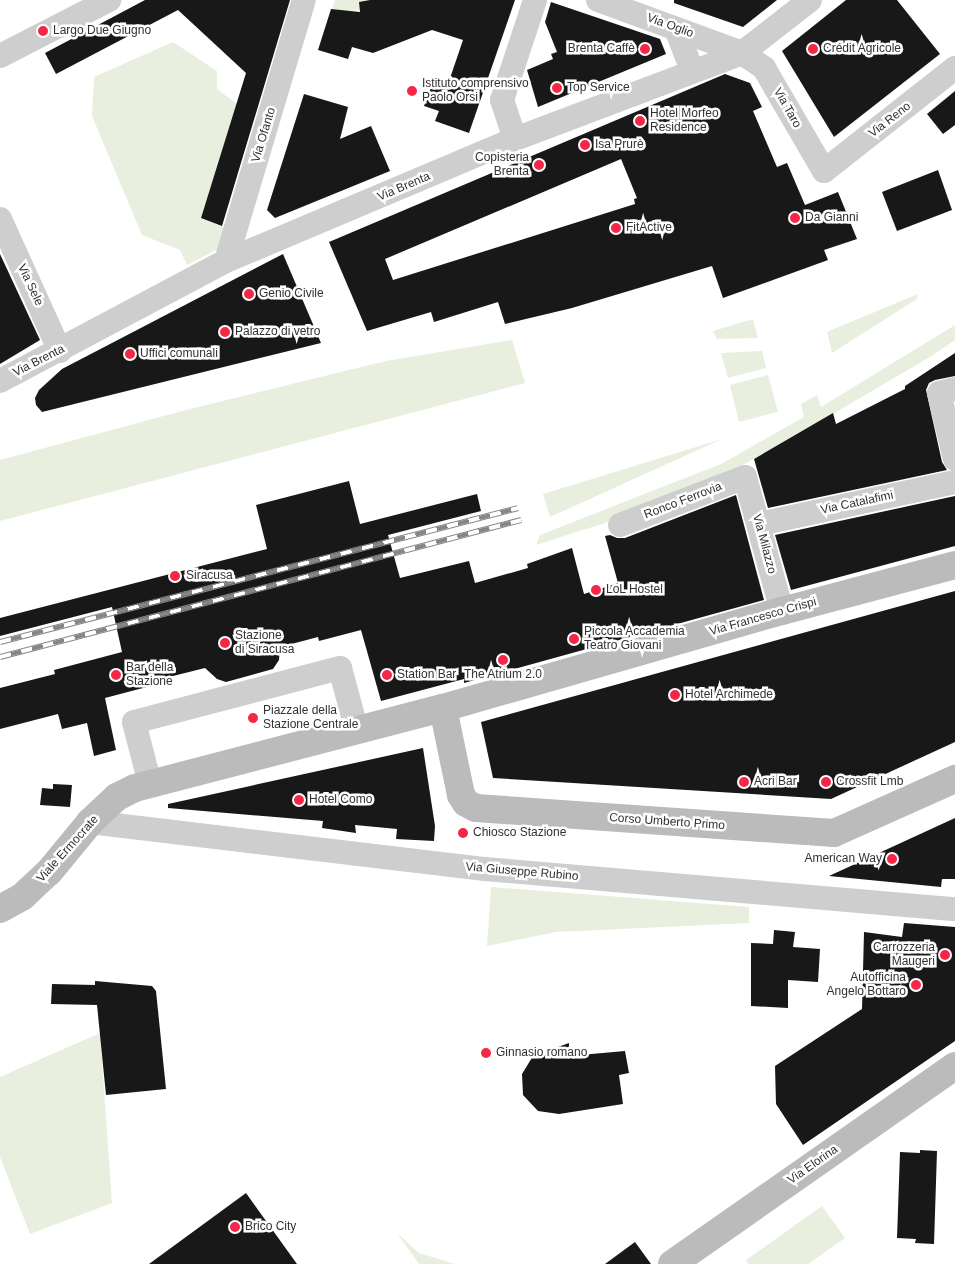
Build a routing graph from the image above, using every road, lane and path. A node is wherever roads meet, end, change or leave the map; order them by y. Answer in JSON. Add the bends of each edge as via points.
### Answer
{"nodes":[{"id":1,"x":109,"y":0,"type":"edge"},
{"id":2,"x":535,"y":0,"type":"edge"},
{"id":3,"x":810,"y":0,"type":"edge"},
{"id":4,"x":609,"y":2,"type":"edge"},
{"id":5,"x":303,"y":5,"type":"edge"},
{"id":6,"x":676,"y":28,"type":"junction"},
{"id":7,"x":742,"y":53,"type":"junction"},
{"id":8,"x":0,"y":56,"type":"edge"},
{"id":9,"x":955,"y":68,"type":"edge"},
{"id":10,"x":692,"y":70,"type":"junction"},
{"id":11,"x":515,"y":139,"type":"junction"},
{"id":12,"x":824,"y":171,"type":"joint"},
{"id":13,"x":0,"y":219,"type":"edge"},
{"id":14,"x":226,"y":261,"type":"junction"},
{"id":15,"x":60,"y":351,"type":"junction"},
{"id":16,"x":0,"y":381,"type":"edge"},
{"id":17,"x":955,"y":389,"type":"edge"},
{"id":18,"x":955,"y":459,"type":"edge"},
{"id":19,"x":745,"y":477,"type":"joint"},
{"id":20,"x":955,"y":482,"type":"edge"},
{"id":21,"x":759,"y":524,"type":"junction"},
{"id":22,"x":620,"y":525,"type":"dead end"},
{"id":23,"x":955,"y":565,"type":"edge"},
{"id":24,"x":782,"y":611,"type":"junction"},
{"id":25,"x":443,"y":708,"type":"junction"},
{"id":26,"x":357,"y":731,"type":"junction"},
{"id":27,"x":955,"y":779,"type":"edge"},
{"id":28,"x":142,"y":786,"type":"junction"},
{"id":29,"x":90,"y":822,"type":"junction"},
{"id":30,"x":140,"y":828,"type":"junction"},
{"id":31,"x":0,"y":909,"type":"edge"},
{"id":32,"x":955,"y":909,"type":"edge"},
{"id":33,"x":955,"y":1066,"type":"edge"},
{"id":34,"x":672,"y":1264,"type":"edge"}],
"edges":[{"from":1,"to":8,"type":"street"},
{"from":2,"to":11,"type":"street","via":[[502,100]]},
{"from":3,"to":7,"type":"street","name":"Via Brenta"},
{"from":4,"to":6,"type":"street","name":"Via Oglio"},
{"from":5,"to":14,"type":"street","name":"Via Ofanto"},
{"from":6,"to":7,"type":"street","name":"Via Oglio"},
{"from":6,"to":10,"type":"street"},
{"from":7,"to":10,"type":"street","name":"Via Brenta"},
{"from":7,"to":12,"type":"street","name":"Via Taro","via":[[764,68]]},
{"from":9,"to":12,"type":"street","name":"Via Reno"},
{"from":10,"to":11,"type":"street","name":"Via Brenta"},
{"from":11,"to":14,"type":"street","name":"Via Brenta"},
{"from":13,"to":15,"type":"street","name":"Via Sele"},
{"from":14,"to":15,"type":"street","name":"Via Brenta"},
{"from":15,"to":16,"type":"street","name":"Via Brenta"},
{"from":17,"to":18,"type":"street","via":[[939,393]]},
{"from":19,"to":21,"type":"street","name":"Via Milazzo"},
{"from":19,"to":22,"type":"street","name":"Ronco Ferrovia"},
{"from":20,"to":21,"type":"street","name":"Via Catalafimi"},
{"from":21,"to":24,"type":"street","name":"Via Milazzo"},
{"from":23,"to":24,"type":"main road","name":"Via Francesco Crispi"},
{"from":24,"to":25,"type":"main road","name":"Via Francesco Crispi"},
{"from":25,"to":26,"type":"main road","name":"Via Francesco Crispi"},
{"from":25,"to":27,"type":"main road","name":"Corso Umberto Primo","via":[[461,796],[476,808],[834,833]]},
{"from":26,"to":28,"type":"main road","name":"Viale Ermocrate"},
{"from":26,"to":28,"type":"street","via":[[340,668],[134,722]]},
{"from":28,"to":29,"type":"main road","name":"Viale Ermocrate","via":[[116,797]]},
{"from":28,"to":30,"type":"street","via":[[127,805],[129,818]]},
{"from":29,"to":30,"type":"street","name":"Via Giuseppe Rubino"},
{"from":29,"to":31,"type":"main road","name":"Viale Ermocrate","via":[[50,872],[23,896]]},
{"from":30,"to":32,"type":"street","name":"Via Giuseppe Rubino","via":[[485,869]]},
{"from":33,"to":34,"type":"main road","name":"Via Elorina"}]}
